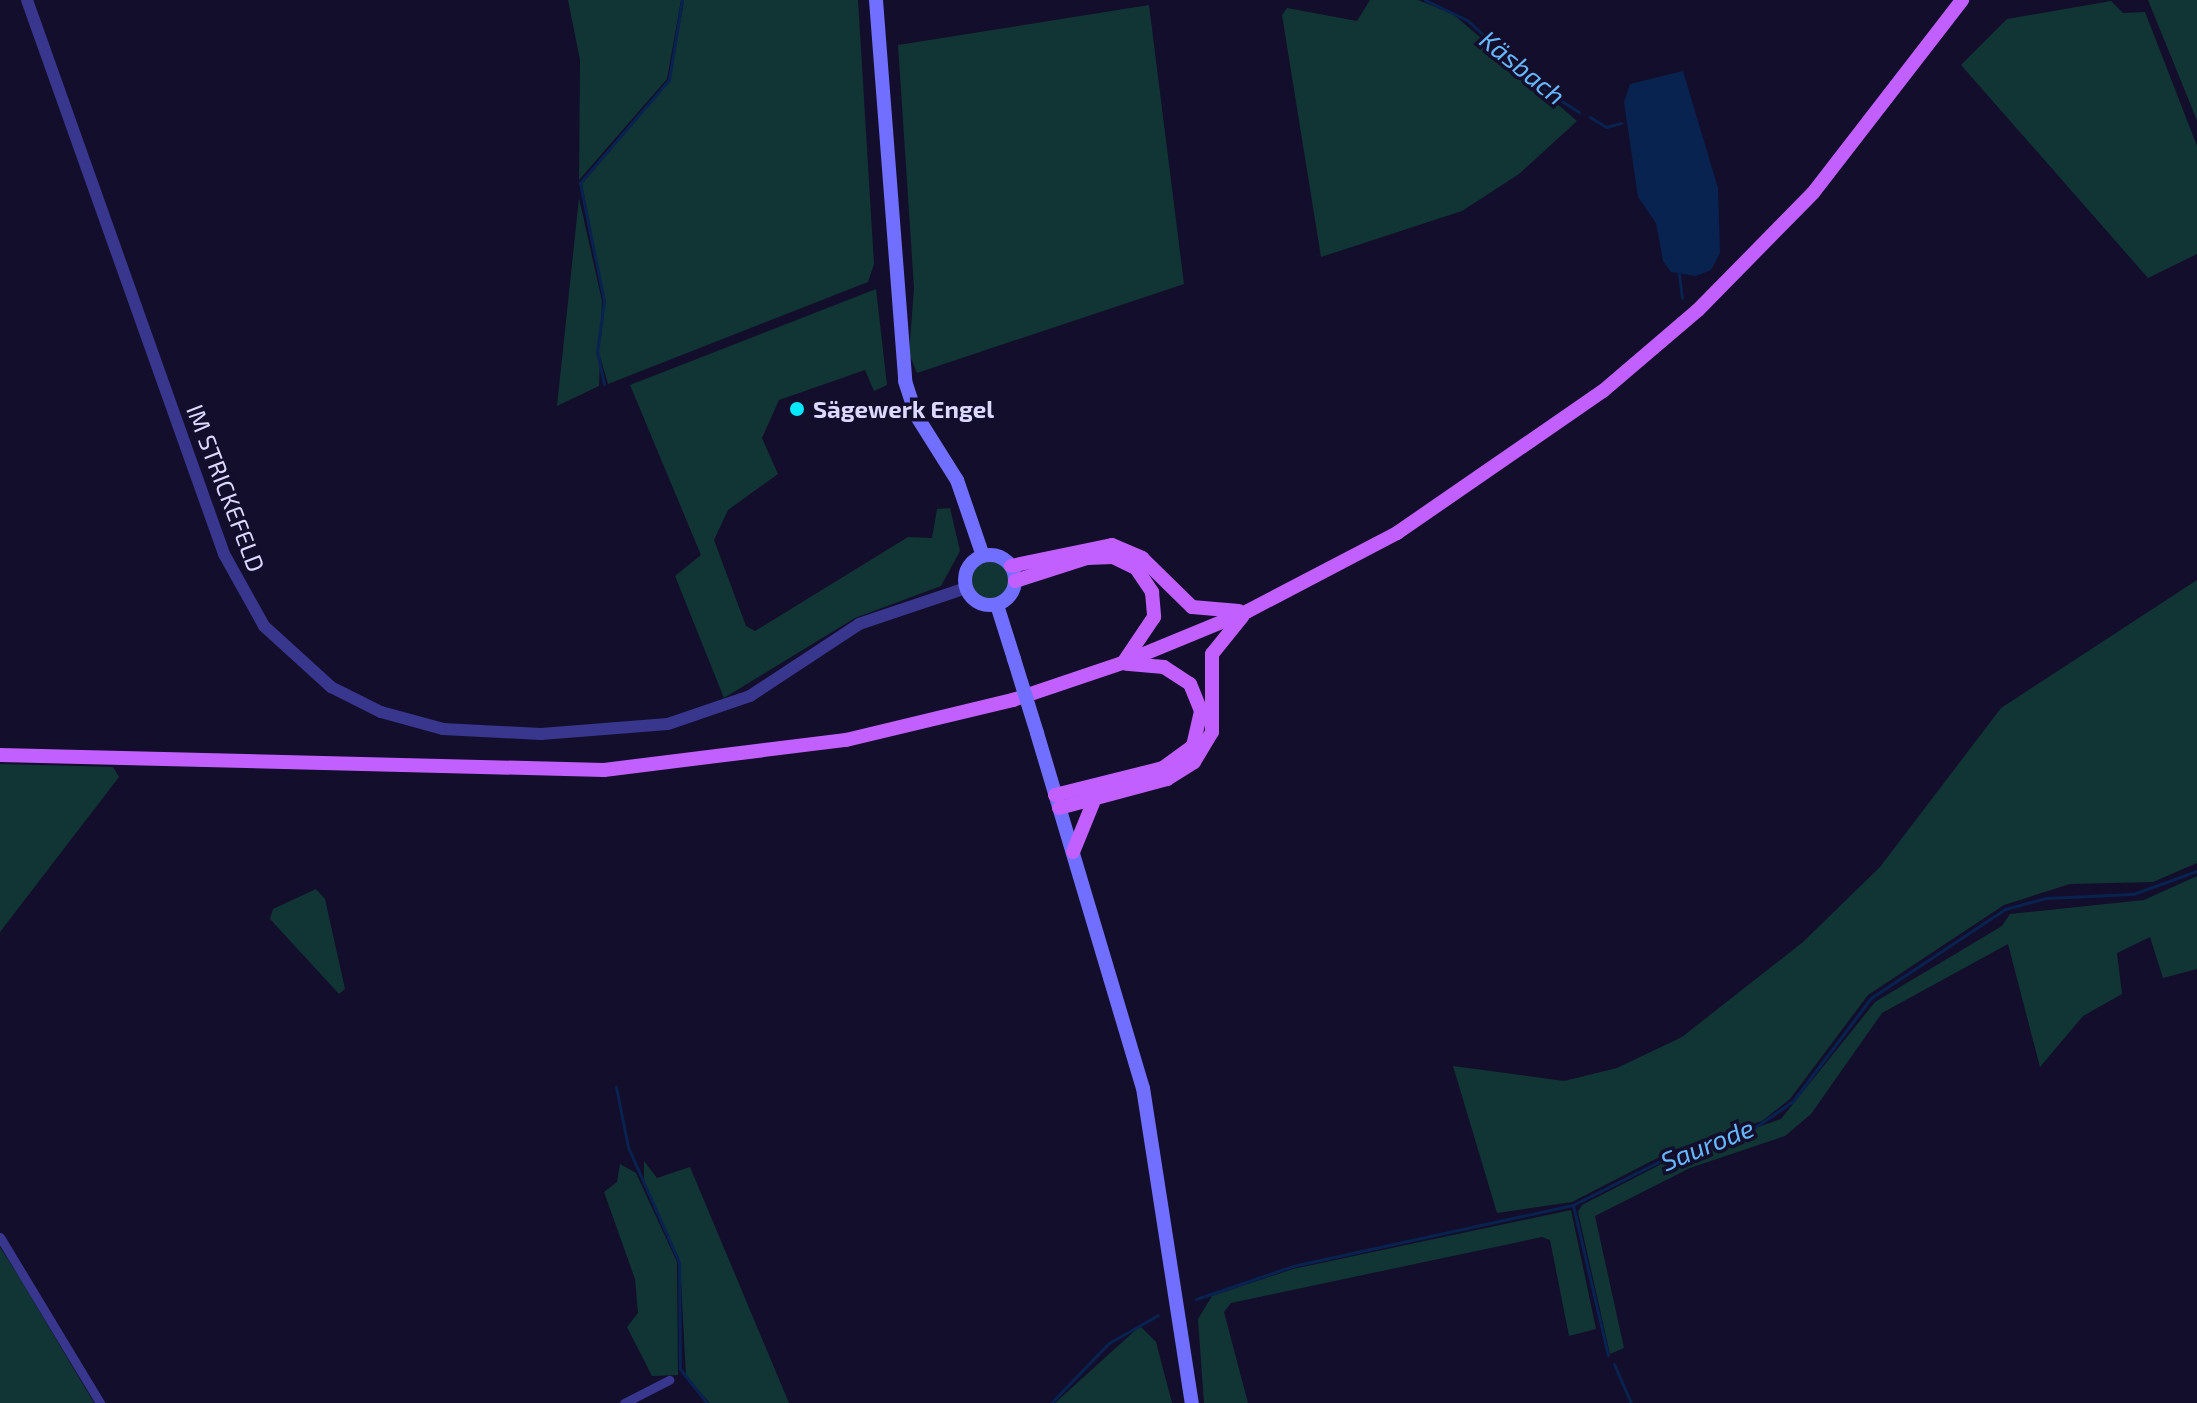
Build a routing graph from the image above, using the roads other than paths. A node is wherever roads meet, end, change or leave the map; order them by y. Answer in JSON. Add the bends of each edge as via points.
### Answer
{"nodes":[{"id":1,"x":27,"y":0,"type":"edge"},
{"id":2,"x":876,"y":0,"type":"edge"},
{"id":3,"x":1962,"y":0,"type":"edge"},
{"id":4,"x":983,"y":556,"type":"junction"},
{"id":5,"x":1011,"y":566,"type":"junction"},
{"id":6,"x":1015,"y":581,"type":"junction"},
{"id":7,"x":966,"y":588,"type":"junction"},
{"id":8,"x":997,"y":605,"type":"junction"},
{"id":9,"x":1248,"y":611,"type":"junction"},
{"id":10,"x":1122,"y":663,"type":"junction"},
{"id":11,"x":0,"y":755,"type":"edge"},
{"id":12,"x":1057,"y":801,"type":"junction"},
{"id":13,"x":1093,"y":803,"type":"junction"},
{"id":14,"x":1073,"y":852,"type":"junction"},
{"id":15,"x":0,"y":1237,"type":"edge"},
{"id":16,"x":669,"y":1380,"type":"dead end"},
{"id":17,"x":100,"y":1403,"type":"edge"},
{"id":18,"x":624,"y":1403,"type":"edge"},
{"id":19,"x":1192,"y":1403,"type":"edge"}],
"edges":[{"from":1,"to":7,"type":"street","name":"IM STRICKEFELD","via":[[224,554],[264,626],[331,687],[397,718],[443,729],[541,734],[668,724],[750,696],[859,624]]},
{"from":2,"to":4,"type":"main road","via":[[905,381],[916,415],[957,480]]},
{"from":3,"to":9,"type":"main road","via":[[1813,193],[1635,365],[1469,489]]},
{"from":4,"to":5,"type":"main road"},
{"from":4,"to":7,"type":"main road","via":[[966,572]]},
{"from":5,"to":6,"type":"main road"},
{"from":5,"to":9,"type":"main road","via":[[1112,545],[1142,558],[1192,607]]},
{"from":6,"to":8,"type":"main road"},
{"from":6,"to":10,"type":"main road","via":[[1087,558],[1113,557],[1136,568],[1152,592],[1154,617]]},
{"from":7,"to":8,"type":"main road","via":[[981,605]]},
{"from":8,"to":12,"type":"main road","bridge":true},
{"from":9,"to":10,"type":"main road"},
{"from":9,"to":13,"type":"main road","via":[[1212,654],[1214,719],[1202,753],[1177,775]]},
{"from":10,"to":11,"type":"main road","via":[[1013,700],[846,740],[604,770]]},
{"from":10,"to":12,"type":"main road","via":[[1164,667],[1190,684],[1201,711],[1193,746],[1163,768]]},
{"from":12,"to":13,"type":"main road"},
{"from":12,"to":14,"type":"main road"},
{"from":13,"to":14,"type":"main road"},
{"from":14,"to":19,"type":"main road","via":[[1150,1114]]},
{"from":15,"to":17,"type":"street"},
{"from":16,"to":18,"type":"street"}]}
